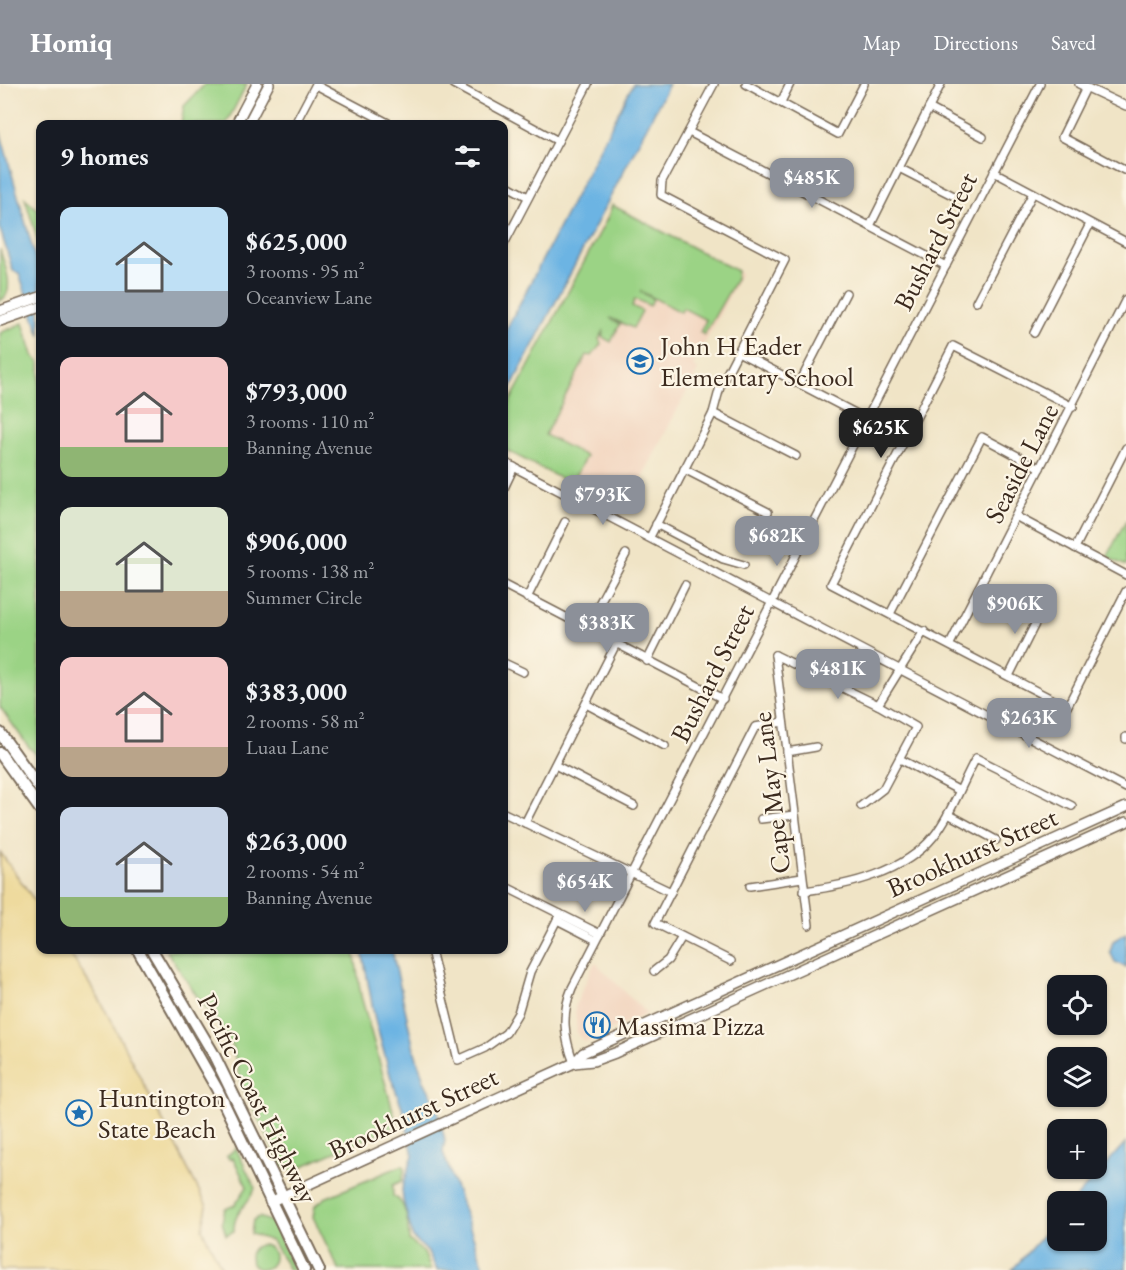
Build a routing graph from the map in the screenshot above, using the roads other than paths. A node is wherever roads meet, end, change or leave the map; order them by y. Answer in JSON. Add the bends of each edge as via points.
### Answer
{"nodes":[{"id":1,"x":257,"y":84,"type":"edge"},
{"id":2,"x":269,"y":84,"type":"edge"},
{"id":3,"x":453,"y":84,"type":"edge"},
{"id":4,"x":588,"y":84,"type":"edge"},
{"id":5,"x":714,"y":84,"type":"edge"},
{"id":6,"x":746,"y":84,"type":"edge"},
{"id":7,"x":790,"y":84,"type":"edge"},
{"id":8,"x":864,"y":84,"type":"edge"},
{"id":9,"x":941,"y":84,"type":"edge"},
{"id":10,"x":1040,"y":84,"type":"edge"},
{"id":11,"x":316,"y":85,"type":"edge"},
{"id":12,"x":1083,"y":86,"type":"edge"},
{"id":13,"x":781,"y":102,"type":"junction"},
{"id":14,"x":1126,"y":106,"type":"edge"},
{"id":15,"x":929,"y":108,"type":"junction"},
{"id":16,"x":238,"y":120,"type":"edge"},
{"id":17,"x":250,"y":120,"type":"edge"},
{"id":18,"x":297,"y":120,"type":"edge"},
{"id":19,"x":382,"y":120,"type":"edge"},
{"id":20,"x":689,"y":132,"type":"junction"},
{"id":21,"x":983,"y":137,"type":"dead end"},
{"id":22,"x":558,"y":141,"type":"junction"},
{"id":23,"x":899,"y":168,"type":"junction"},
{"id":24,"x":1124,"y":170,"type":"dead end"},
{"id":25,"x":994,"y":172,"type":"junction"},
{"id":26,"x":508,"y":186,"type":"edge"},
{"id":27,"x":1033,"y":193,"type":"junction"},
{"id":28,"x":952,"y":195,"type":"dead end"},
{"id":29,"x":528,"y":197,"type":"junction"},
{"id":30,"x":1090,"y":224,"type":"junction"},
{"id":31,"x":870,"y":226,"type":"junction"},
{"id":32,"x":508,"y":236,"type":"edge"},
{"id":33,"x":1126,"y":242,"type":"edge"},
{"id":34,"x":945,"y":266,"type":"junction"},
{"id":35,"x":846,"y":294,"type":"dead end"},
{"id":36,"x":36,"y":299,"type":"edge"},
{"id":37,"x":1126,"y":299,"type":"edge"},
{"id":38,"x":976,"y":302,"type":"dead end"},
{"id":39,"x":36,"y":307,"type":"edge"},
{"id":40,"x":19,"y":309,"type":"junction"},
{"id":41,"x":0,"y":312,"type":"edge"},
{"id":42,"x":0,"y":321,"type":"edge"},
{"id":43,"x":1034,"y":333,"type":"dead end"},
{"id":44,"x":738,"y":352,"type":"junction"},
{"id":45,"x":800,"y":382,"type":"junction"},
{"id":46,"x":1073,"y":407,"type":"junction"},
{"id":47,"x":713,"y":413,"type":"junction"},
{"id":48,"x":866,"y":419,"type":"junction"},
{"id":49,"x":905,"y":439,"type":"junction"},
{"id":50,"x":1126,"y":448,"type":"edge"},
{"id":51,"x":796,"y":456,"type":"dead end"},
{"id":52,"x":508,"y":464,"type":"edge"},
{"id":53,"x":514,"y":467,"type":"junction"},
{"id":54,"x":1040,"y":468,"type":"junction"},
{"id":55,"x":684,"y":469,"type":"junction"},
{"id":56,"x":508,"y":480,"type":"edge"},
{"id":57,"x":768,"y":512,"type":"dead end"},
{"id":58,"x":1017,"y":517,"type":"junction"},
{"id":59,"x":565,"y":522,"type":"dead end"},
{"id":60,"x":656,"y":524,"type":"junction"},
{"id":61,"x":650,"y":537,"type":"junction"},
{"id":62,"x":1075,"y":548,"type":"junction"},
{"id":63,"x":626,"y":554,"type":"dead end"},
{"id":64,"x":744,"y":565,"type":"dead end"},
{"id":65,"x":1126,"y":575,"type":"edge"},
{"id":66,"x":685,"y":585,"type":"dead end"},
{"id":67,"x":508,"y":587,"type":"edge"},
{"id":68,"x":1126,"y":591,"type":"edge"},
{"id":69,"x":527,"y":598,"type":"junction"},
{"id":70,"x":773,"y":602,"type":"junction"},
{"id":71,"x":1044,"y":606,"type":"dead end"},
{"id":72,"x":890,"y":614,"type":"junction"},
{"id":73,"x":586,"y":628,"type":"junction"},
{"id":74,"x":924,"y":631,"type":"junction"},
{"id":75,"x":616,"y":644,"type":"junction"},
{"id":76,"x":950,"y":644,"type":"junction"},
{"id":77,"x":648,"y":661,"type":"junction"},
{"id":78,"x":508,"y":665,"type":"edge"},
{"id":79,"x":901,"y":669,"type":"junction"},
{"id":80,"x":523,"y":672,"type":"dead end"},
{"id":81,"x":1009,"y":676,"type":"junction"},
{"id":82,"x":723,"y":699,"type":"junction"},
{"id":83,"x":586,"y":704,"type":"junction"},
{"id":84,"x":878,"y":705,"type":"junction"},
{"id":85,"x":783,"y":722,"type":"junction"},
{"id":86,"x":0,"y":734,"type":"edge"},
{"id":87,"x":665,"y":746,"type":"dead end"},
{"id":88,"x":816,"y":747,"type":"dead end"},
{"id":89,"x":787,"y":752,"type":"junction"},
{"id":90,"x":0,"y":753,"type":"edge"},
{"id":91,"x":900,"y":759,"type":"junction"},
{"id":92,"x":555,"y":765,"type":"junction"},
{"id":93,"x":36,"y":784,"type":"edge"},
{"id":94,"x":1126,"y":788,"type":"edge"},
{"id":95,"x":958,"y":790,"type":"junction"},
{"id":96,"x":36,"y":803,"type":"edge"},
{"id":97,"x":634,"y":806,"type":"dead end"},
{"id":98,"x":861,"y":806,"type":"dead end"},
{"id":99,"x":1072,"y":806,"type":"dead end"},
{"id":100,"x":1126,"y":807,"type":"edge"},
{"id":101,"x":794,"y":814,"type":"junction"},
{"id":102,"x":948,"y":814,"type":"junction"},
{"id":103,"x":508,"y":815,"type":"edge"},
{"id":104,"x":761,"y":819,"type":"dead end"},
{"id":105,"x":1126,"y":822,"type":"edge"},
{"id":106,"x":525,"y":823,"type":"junction"},
{"id":107,"x":996,"y":840,"type":"dead end"},
{"id":108,"x":631,"y":875,"type":"junction"},
{"id":109,"x":802,"y":878,"type":"junction"},
{"id":110,"x":750,"y":886,"type":"dead end"},
{"id":111,"x":508,"y":888,"type":"edge"},
{"id":112,"x":804,"y":891,"type":"junction"},
{"id":113,"x":671,"y":892,"type":"junction"},
{"id":114,"x":558,"y":917,"type":"junction"},
{"id":115,"x":809,"y":925,"type":"dead end"},
{"id":116,"x":598,"y":937,"type":"junction"},
{"id":117,"x":682,"y":937,"type":"junction"},
{"id":118,"x":838,"y":939,"type":"junction"},
{"id":119,"x":843,"y":950,"type":"junction"},
{"id":120,"x":140,"y":954,"type":"edge"},
{"id":121,"x":154,"y":954,"type":"edge"},
{"id":122,"x":432,"y":954,"type":"edge"},
{"id":123,"x":731,"y":960,"type":"dead end"},
{"id":124,"x":654,"y":971,"type":"dead end"},
{"id":125,"x":574,"y":1063,"type":"junction"},
{"id":126,"x":284,"y":1196,"type":"junction"},
{"id":127,"x":270,"y":1202,"type":"junction"},
{"id":128,"x":304,"y":1270,"type":"edge"},
{"id":129,"x":319,"y":1270,"type":"edge"}],
"edges":[{"from":1,"to":16,"type":"main road"},
{"from":2,"to":17,"type":"main road"},
{"from":3,"to":22,"type":"street"},
{"from":4,"to":22,"type":"street"},
{"from":5,"to":20,"type":"street"},
{"from":6,"to":13,"type":"street"},
{"from":7,"to":13,"type":"street"},
{"from":8,"to":13,"type":"street","via":[[838,134]]},
{"from":9,"to":15,"type":"street"},
{"from":10,"to":25,"type":"street","name":"Bushard Street"},
{"from":11,"to":18,"type":"street"},
{"from":11,"to":19,"type":"street"},
{"from":12,"to":14,"type":"street"},
{"from":12,"to":24,"type":"street","via":[[1062,137]]},
{"from":15,"to":21,"type":"street"},
{"from":15,"to":23,"type":"street"},
{"from":20,"to":31,"type":"street"},
{"from":20,"to":44,"type":"street","via":[[662,181],[661,195],[785,260]]},
{"from":22,"to":29,"type":"street"},
{"from":23,"to":28,"type":"street"},
{"from":23,"to":31,"type":"street"},
{"from":25,"to":27,"type":"street"},
{"from":25,"to":34,"type":"street","name":"Bushard Street"},
{"from":26,"to":29,"type":"street"},
{"from":27,"to":30,"type":"street"},
{"from":27,"to":38,"type":"street"},
{"from":29,"to":32,"type":"street"},
{"from":30,"to":33,"type":"street"},
{"from":30,"to":43,"type":"street"},
{"from":31,"to":34,"type":"street"},
{"from":34,"to":48,"type":"street","name":"Bushard Street"},
{"from":35,"to":45,"type":"street"},
{"from":36,"to":40,"type":"main road"},
{"from":37,"to":46,"type":"street","name":"Seaside Lane"},
{"from":39,"to":40,"type":"main road"},
{"from":40,"to":41,"type":"main road"},
{"from":40,"to":42,"type":"main road"},
{"from":44,"to":45,"type":"street"},
{"from":44,"to":47,"type":"street","via":[[720,387]]},
{"from":45,"to":48,"type":"street"},
{"from":46,"to":49,"type":"street","via":[[953,346]]},
{"from":46,"to":54,"type":"street","name":"Seaside Lane"},
{"from":47,"to":51,"type":"street"},
{"from":47,"to":55,"type":"street"},
{"from":48,"to":49,"type":"street"},
{"from":48,"to":70,"type":"street","name":"Bushard Street"},
{"from":49,"to":72,"type":"street","via":[[831,584]]},
{"from":50,"to":62,"type":"street"},
{"from":52,"to":53,"type":"street"},
{"from":53,"to":56,"type":"street"},
{"from":53,"to":61,"type":"street"},
{"from":54,"to":58,"type":"street","name":"Seaside Lane"},
{"from":54,"to":72,"type":"street","via":[[982,437]]},
{"from":55,"to":57,"type":"street"},
{"from":55,"to":60,"type":"street"},
{"from":58,"to":62,"type":"street"},
{"from":58,"to":76,"type":"street","name":"Seaside Lane"},
{"from":59,"to":69,"type":"street"},
{"from":60,"to":61,"type":"street"},
{"from":60,"to":64,"type":"street","via":[[723,559]]},
{"from":61,"to":70,"type":"street"},
{"from":62,"to":65,"type":"street"},
{"from":63,"to":73,"type":"street"},
{"from":66,"to":77,"type":"street"},
{"from":67,"to":69,"type":"street"},
{"from":68,"to":81,"type":"street","via":[[1067,707]]},
{"from":69,"to":73,"type":"street"},
{"from":70,"to":79,"type":"street"},
{"from":70,"to":82,"type":"street","name":"Bushard Street"},
{"from":71,"to":81,"type":"street"},
{"from":72,"to":74,"type":"street"},
{"from":73,"to":75,"type":"street"},
{"from":74,"to":76,"type":"street"},
{"from":74,"to":79,"type":"street"},
{"from":75,"to":77,"type":"street"},
{"from":75,"to":83,"type":"street"},
{"from":76,"to":81,"type":"street"},
{"from":77,"to":82,"type":"street"},
{"from":78,"to":80,"type":"street"},
{"from":79,"to":84,"type":"street"},
{"from":79,"to":94,"type":"street"},
{"from":82,"to":108,"type":"street","name":"Bushard Street"},
{"from":83,"to":87,"type":"street"},
{"from":83,"to":92,"type":"street"},
{"from":84,"to":85,"type":"street","name":"Cape May Lane","via":[[775,655]]},
{"from":84,"to":91,"type":"street","via":[[916,728]]},
{"from":85,"to":89,"type":"street","name":"Cape May Lane"},
{"from":85,"to":113,"type":"street","via":[[755,727]]},
{"from":86,"to":93,"type":"highway"},
{"from":88,"to":89,"type":"street"},
{"from":89,"to":101,"type":"street","name":"Cape May Lane"},
{"from":90,"to":96,"type":"highway"},
{"from":91,"to":95,"type":"street"},
{"from":91,"to":98,"type":"street","via":[[883,789]]},
{"from":92,"to":97,"type":"street"},
{"from":92,"to":106,"type":"street"},
{"from":95,"to":99,"type":"street","via":[[976,758]]},
{"from":95,"to":102,"type":"street"},
{"from":100,"to":118,"type":"main road","name":"Brookhurst Street"},
{"from":101,"to":104,"type":"street"},
{"from":101,"to":109,"type":"street","name":"Cape May Lane"},
{"from":102,"to":107,"type":"street"},
{"from":102,"to":112,"type":"street","via":[[933,837],[889,868],[846,886]]},
{"from":103,"to":106,"type":"street"},
{"from":105,"to":119,"type":"main road","name":"Brookhurst Street"},
{"from":106,"to":108,"type":"street"},
{"from":108,"to":113,"type":"street"},
{"from":108,"to":116,"type":"street","name":"Bushard Street"},
{"from":109,"to":110,"type":"street"},
{"from":109,"to":112,"type":"street","name":"Cape May Lane"},
{"from":111,"to":114,"type":"street"},
{"from":112,"to":115,"type":"street","name":"Cape May Lane"},
{"from":113,"to":117,"type":"street","via":[[655,923]]},
{"from":114,"to":116,"type":"street"},
{"from":114,"to":122,"type":"street","via":[[530,972],[518,1013],[506,1033],[458,1060]]},
{"from":116,"to":125,"type":"street","name":"Bushard Street","via":[[572,988],[565,1012],[566,1037]]},
{"from":117,"to":123,"type":"street"},
{"from":117,"to":124,"type":"street","via":[[668,960]]},
{"from":118,"to":119,"type":"main road"},
{"from":118,"to":125,"type":"main road","name":"Brookhurst Street","via":[[583,1053]]},
{"from":119,"to":125,"type":"main road","name":"Brookhurst Street","via":[[608,1055]]},
{"from":120,"to":127,"type":"highway","name":"Pacific Coast Highway","via":[[218,1089]]},
{"from":121,"to":126,"type":"highway","name":"Pacific Coast Highway","via":[[208,1043]]},
{"from":125,"to":126,"type":"main road","name":"Brookhurst Street"},
{"from":126,"to":127,"type":"main road","name":"Brookhurst Street"},
{"from":126,"to":129,"type":"highway","name":"Pacific Coast Highway"},
{"from":127,"to":128,"type":"highway","name":"Pacific Coast Highway"}]}
